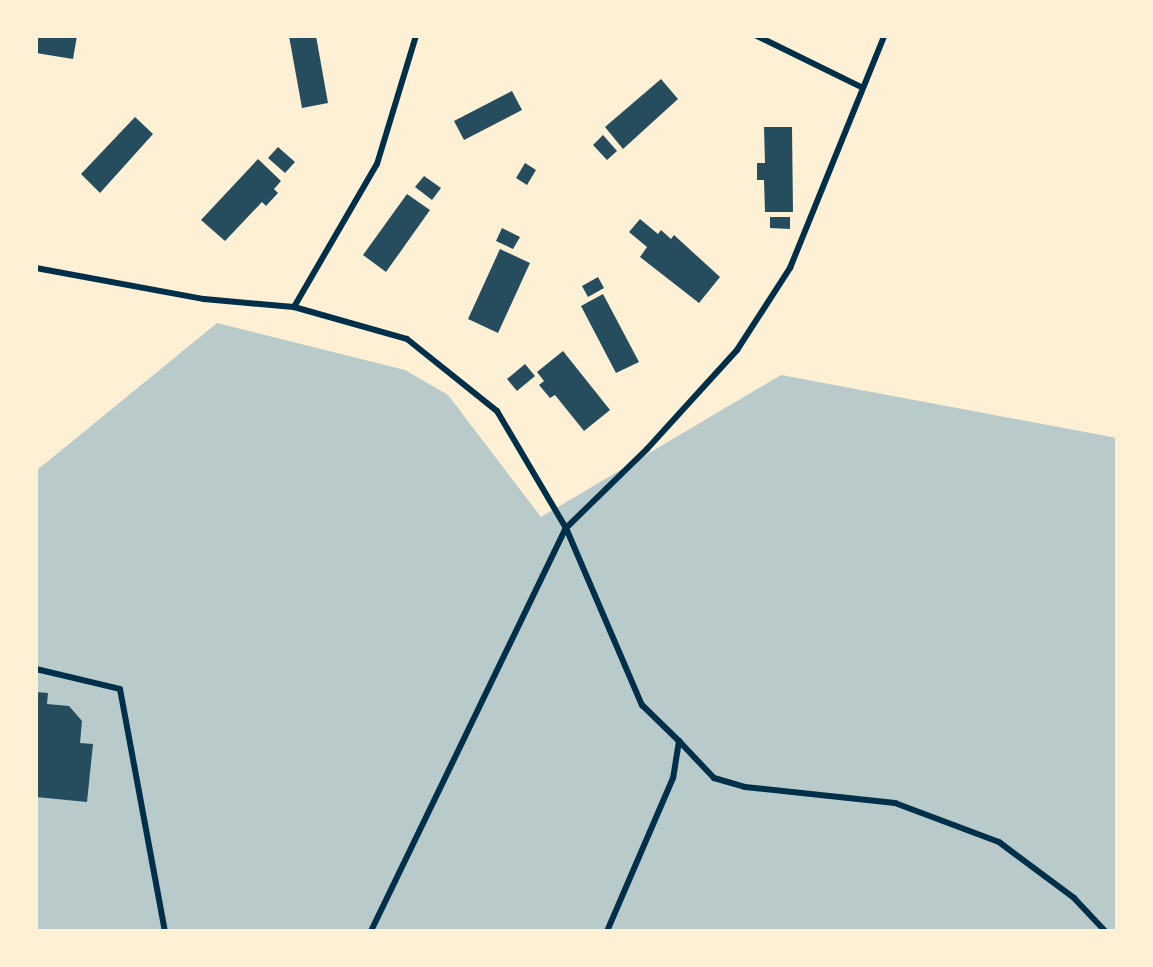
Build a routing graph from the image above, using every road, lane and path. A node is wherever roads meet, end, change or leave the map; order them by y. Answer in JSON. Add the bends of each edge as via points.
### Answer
{"nodes":[{"id":1,"x":416,"y":36,"type":"edge"},
{"id":2,"x":757,"y":36,"type":"edge"},
{"id":3,"x":884,"y":36,"type":"edge"},
{"id":4,"x":859,"y":86,"type":"junction"},
{"id":5,"x":36,"y":268,"type":"edge"},
{"id":6,"x":294,"y":307,"type":"junction"},
{"id":7,"x":566,"y":528,"type":"junction"},
{"id":8,"x":36,"y":669,"type":"edge"},
{"id":9,"x":679,"y":741,"type":"junction"},
{"id":10,"x":165,"y":931,"type":"edge"},
{"id":11,"x":371,"y":931,"type":"edge"},
{"id":12,"x":607,"y":931,"type":"edge"},
{"id":13,"x":1105,"y":931,"type":"edge"}],
"edges":[{"from":1,"to":6,"type":"lane","via":[[377,164]]},
{"from":2,"to":4,"type":"lane"},
{"from":3,"to":4,"type":"lane"},
{"from":4,"to":7,"type":"lane","via":[[826,190],[790,268],[737,350]]},
{"from":5,"to":6,"type":"lane","via":[[204,299]]},
{"from":6,"to":7,"type":"lane","via":[[407,339],[497,411]]},
{"from":7,"to":9,"type":"lane","via":[[642,705]]},
{"from":7,"to":11,"type":"lane"},
{"from":8,"to":10,"type":"lane","via":[[120,689]]},
{"from":9,"to":12,"type":"lane","via":[[673,778]]},
{"from":9,"to":13,"type":"lane","via":[[714,778],[745,787],[895,803],[999,842],[1074,898]]}]}
